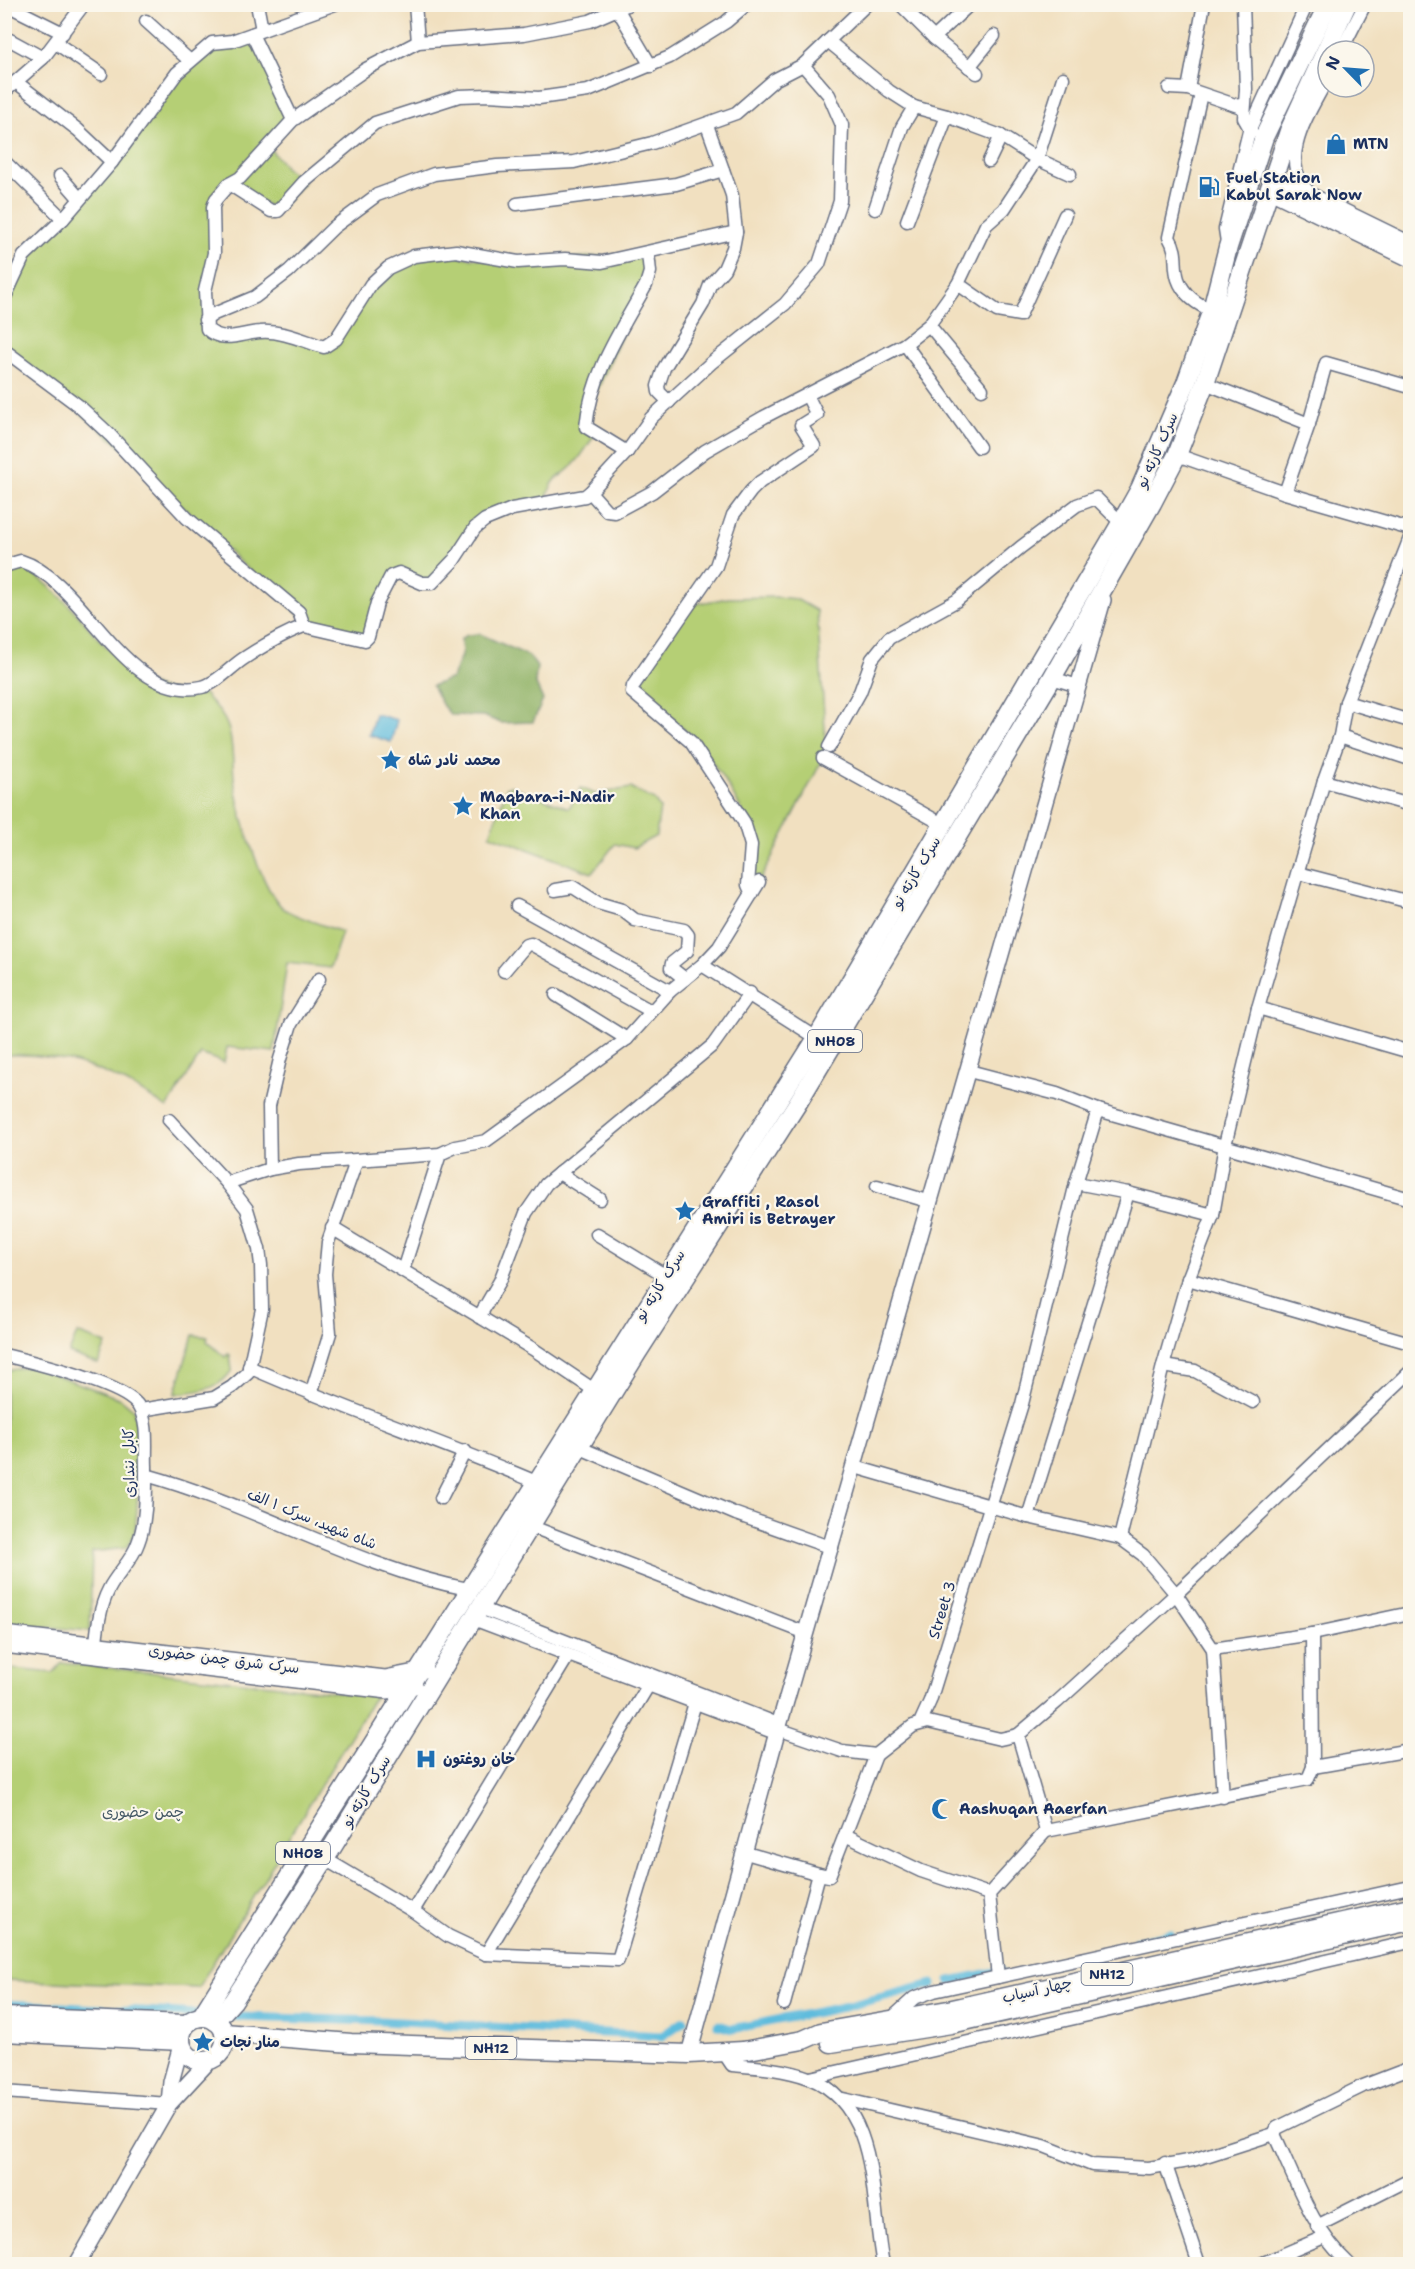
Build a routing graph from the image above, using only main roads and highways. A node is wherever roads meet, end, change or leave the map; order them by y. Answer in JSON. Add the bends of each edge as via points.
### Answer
{"nodes":[{"id":1,"x":1328,"y":4,"type":"edge"},
{"id":2,"x":1347,"y":4,"type":"edge"},
{"id":3,"x":1330,"y":38,"type":"edge"},
{"id":4,"x":1270,"y":184,"type":"junction"},
{"id":5,"x":1311,"y":203,"type":"junction"},
{"id":6,"x":1410,"y":244,"type":"edge"},
{"id":7,"x":1410,"y":259,"type":"edge"},
{"id":8,"x":1113,"y":570,"type":"junction"},
{"id":9,"x":1073,"y":621,"type":"junction"},
{"id":10,"x":4,"y":1634,"type":"edge"},
{"id":11,"x":4,"y":1645,"type":"edge"},
{"id":12,"x":95,"y":1649,"type":"junction"},
{"id":13,"x":416,"y":1671,"type":"junction"},
{"id":14,"x":438,"y":1673,"type":"junction"},
{"id":15,"x":405,"y":1689,"type":"junction"},
{"id":16,"x":1410,"y":1907,"type":"edge"},
{"id":17,"x":1410,"y":1921,"type":"edge"},
{"id":18,"x":1240,"y":1952,"type":"junction"},
{"id":19,"x":4,"y":2017,"type":"edge"},
{"id":20,"x":4,"y":2032,"type":"edge"},
{"id":21,"x":202,"y":2033,"type":"junction"},
{"id":22,"x":803,"y":2040,"type":"junction"},
{"id":23,"x":689,"y":2054,"type":"junction"},
{"id":24,"x":209,"y":2061,"type":"junction"},
{"id":25,"x":169,"y":2104,"type":"junction"},
{"id":26,"x":77,"y":2265,"type":"edge"}],
"edges":[{"from":1,"to":3,"type":"highway","name":"سرک کارته نو","number":"NH08"},
{"from":2,"to":3,"type":"highway","name":"سرک کارته نو","number":"NH08"},
{"from":3,"to":4,"type":"highway","name":"سرک کارته نو","number":"NH08"},
{"from":3,"to":9,"type":"highway","name":"سرک کارته نو","number":"NH08","via":[[1257,134],[1212,310],[1186,383],[1140,489]]},
{"from":4,"to":5,"type":"main road"},
{"from":4,"to":8,"type":"highway","name":"سرک کارته نو","number":"NH08","via":[[1205,383],[1177,455]]},
{"from":5,"to":6,"type":"main road"},
{"from":5,"to":7,"type":"main road"},
{"from":8,"to":9,"type":"highway","name":"سرک کارته نو","number":"NH08"},
{"from":8,"to":23,"type":"main road","via":[[1095,621],[778,1729]]},
{"from":9,"to":13,"type":"highway","name":"سرک کارته نو","number":"NH08","via":[[944,825],[817,1038]]},
{"from":9,"to":14,"type":"highway","name":"سرک کارته نو","number":"NH08","via":[[1052,678],[797,1104]]},
{"from":10,"to":12,"type":"main road","name":"سرک شرق چمن حضوری"},
{"from":11,"to":12,"type":"main road","name":"سرک شرق چمن حضوری"},
{"from":12,"to":13,"type":"main road","name":"سرک شرق چمن حضوری","via":[[385,1678]]},
{"from":12,"to":15,"type":"main road","name":"سرک شرق چمن حضوری","via":[[388,1691]]},
{"from":13,"to":14,"type":"main road","name":"سرک شرق چمن حضوری"},
{"from":13,"to":15,"type":"highway","name":"سرک کارته نو","number":"NH08"},
{"from":14,"to":15,"type":"main road"},
{"from":14,"to":21,"type":"highway","name":"سرک کارته نو","number":"NH08","via":[[233,2001]]},
{"from":15,"to":21,"type":"highway","name":"سرک کارته نو","number":"NH08"},
{"from":16,"to":18,"type":"highway","name":"چهار آسیاب","number":"NH12"},
{"from":17,"to":18,"type":"highway","name":"چهار آسیاب","number":"NH12"},
{"from":18,"to":22,"type":"highway","name":"چهار آسیاب","number":"NH12","via":[[821,2032]]},
{"from":18,"to":22,"type":"highway","name":"چهار آسیاب","number":"NH12","via":[[951,2024],[823,2045]]},
{"from":19,"to":21,"type":"highway"},
{"from":20,"to":21,"type":"highway"},
{"from":21,"to":23,"type":"highway","number":"NH12","via":[[351,2043]]},
{"from":21,"to":24,"type":"highway","via":[[215,2058]]},
{"from":21,"to":24,"type":"highway","via":[[189,2057]]},
{"from":21,"to":25,"type":"main road","via":[[171,2082]]},
{"from":22,"to":23,"type":"highway","name":"چهار آسیاب","number":"NH12","via":[[724,2054]]},
{"from":24,"to":25,"type":"main road"},
{"from":25,"to":26,"type":"main road"}]}
